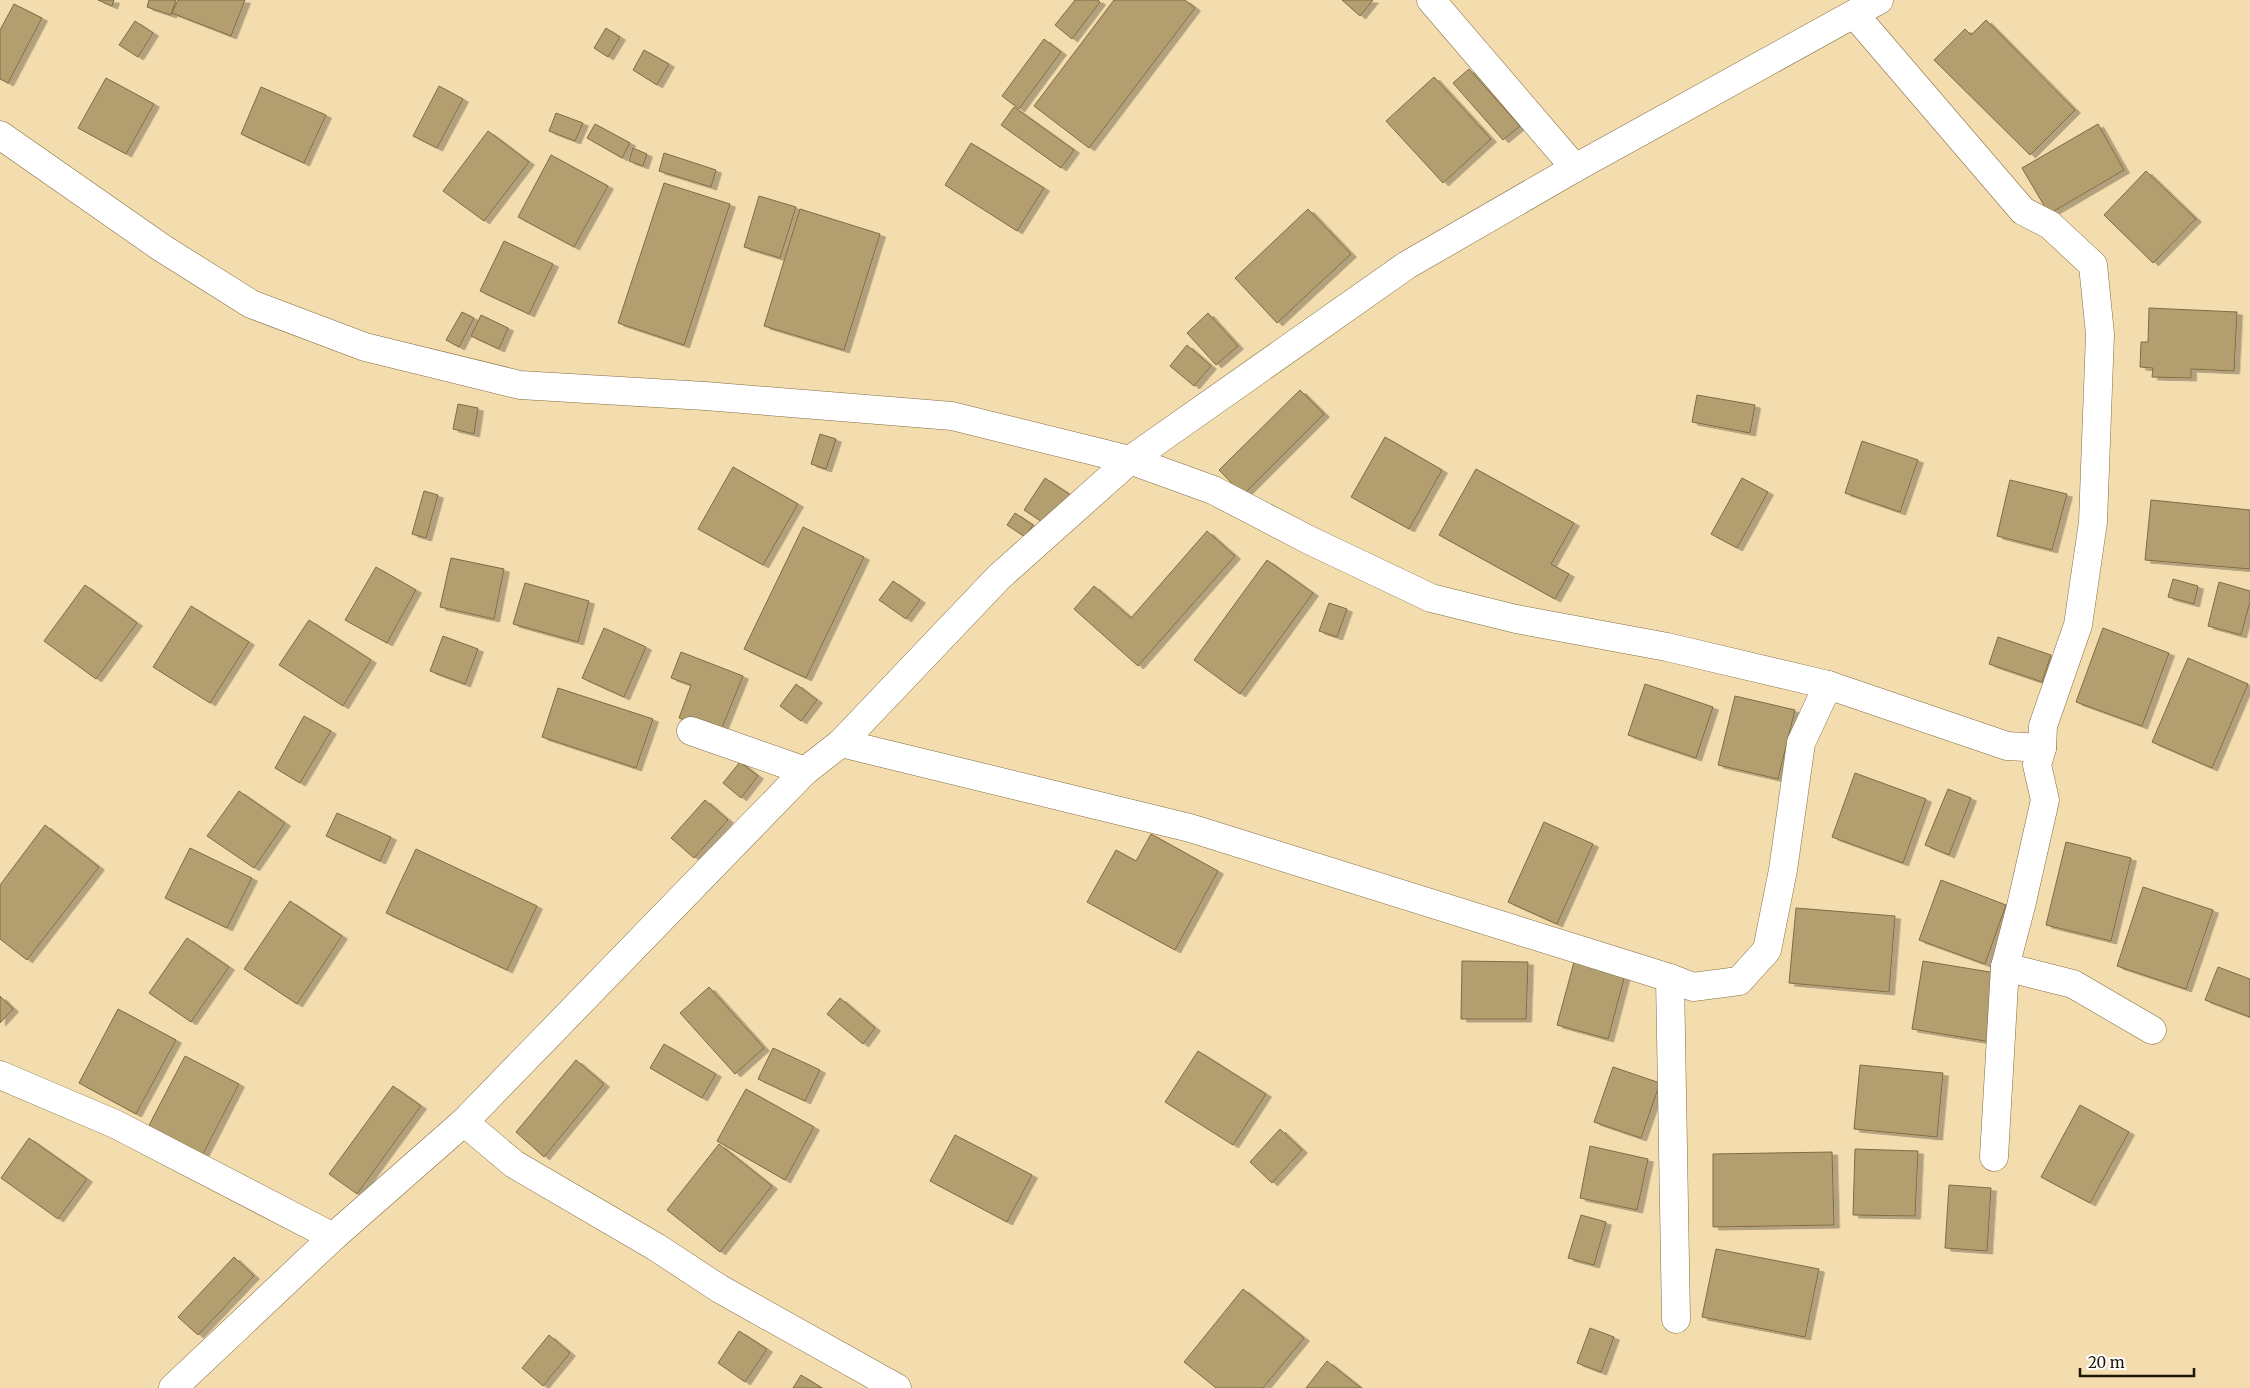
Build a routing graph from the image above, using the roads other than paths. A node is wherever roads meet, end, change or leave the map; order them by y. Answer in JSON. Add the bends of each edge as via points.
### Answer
{"nodes":[{"id":1,"x":1431,"y":0,"type":"edge"},
{"id":2,"x":1880,"y":0,"type":"edge"},
{"id":3,"x":1855,"y":15,"type":"junction"},
{"id":4,"x":0,"y":135,"type":"edge"},
{"id":5,"x":1575,"y":168,"type":"junction"},
{"id":6,"x":1130,"y":460,"type":"junction"},
{"id":7,"x":1828,"y":685,"type":"junction"},
{"id":8,"x":691,"y":731,"type":"dead end"},
{"id":9,"x":841,"y":742,"type":"junction"},
{"id":10,"x":2042,"y":748,"type":"junction"},
{"id":11,"x":805,"y":771,"type":"junction"},
{"id":12,"x":2005,"y":967,"type":"junction"},
{"id":13,"x":1670,"y":978,"type":"junction"},
{"id":14,"x":2152,"y":1030,"type":"dead end"},
{"id":15,"x":0,"y":1075,"type":"edge"},
{"id":16,"x":464,"y":1122,"type":"junction"},
{"id":17,"x":1994,"y":1157,"type":"dead end"},
{"id":18,"x":332,"y":1237,"type":"junction"},
{"id":19,"x":1676,"y":1320,"type":"dead end"},
{"id":20,"x":173,"y":1388,"type":"edge"},
{"id":21,"x":898,"y":1388,"type":"edge"}],
"edges":[{"from":1,"to":5,"type":"street"},
{"from":2,"to":3,"type":"street"},
{"from":3,"to":5,"type":"street"},
{"from":3,"to":10,"type":"street","via":[[2023,211],[2050,225],[2094,265],[2100,334],[2093,522],[2078,625],[2043,726]]},
{"from":4,"to":6,"type":"street","via":[[162,248],[251,304],[365,347],[520,385],[952,416]]},
{"from":5,"to":6,"type":"street","via":[[1407,265]]},
{"from":6,"to":7,"type":"street","via":[[1213,490],[1431,598]]},
{"from":6,"to":9,"type":"street","via":[[999,577]]},
{"from":7,"to":10,"type":"street","via":[[2007,746]]},
{"from":7,"to":13,"type":"street","via":[[1801,743],[1766,950],[1739,981],[1694,987]]},
{"from":8,"to":11,"type":"street"},
{"from":9,"to":11,"type":"street"},
{"from":9,"to":13,"type":"street","via":[[1190,828]]},
{"from":10,"to":12,"type":"street","via":[[2037,765],[2045,800]]},
{"from":11,"to":16,"type":"street"},
{"from":12,"to":14,"type":"street","via":[[2073,984]]},
{"from":12,"to":17,"type":"street"},
{"from":13,"to":19,"type":"street"},
{"from":15,"to":18,"type":"street","via":[[114,1124]]},
{"from":16,"to":18,"type":"street"},
{"from":16,"to":21,"type":"street","via":[[514,1164],[656,1247],[720,1289]]},
{"from":18,"to":20,"type":"street"}]}
